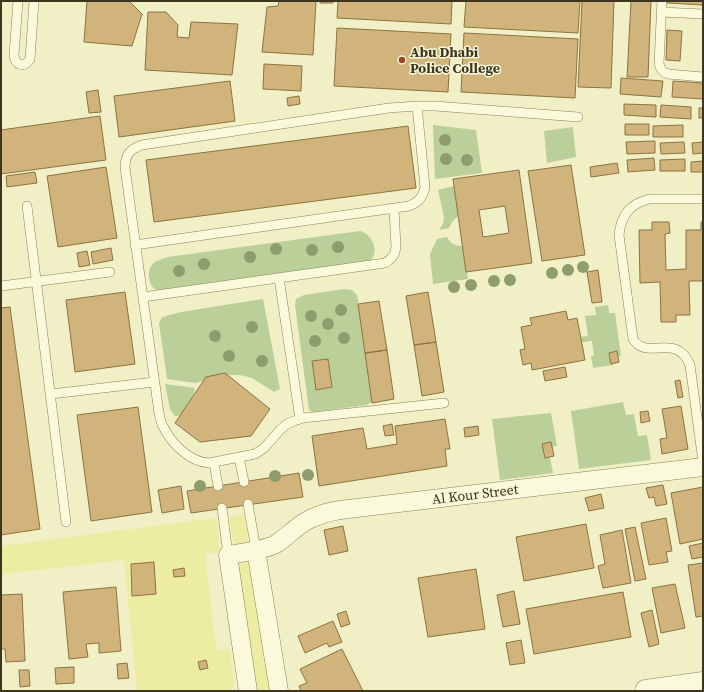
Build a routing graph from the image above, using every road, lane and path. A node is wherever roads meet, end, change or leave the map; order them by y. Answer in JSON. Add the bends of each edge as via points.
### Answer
{"nodes":[{"id":1,"x":18,"y":1,"type":"edge"},
{"id":2,"x":34,"y":1,"type":"edge"},
{"id":3,"x":662,"y":1,"type":"edge"},
{"id":4,"x":661,"y":12,"type":"junction"},
{"id":5,"x":703,"y":14,"type":"edge"},
{"id":6,"x":703,"y":77,"type":"edge"},
{"id":7,"x":417,"y":106,"type":"junction"},
{"id":8,"x":578,"y":117,"type":"dead end"},
{"id":9,"x":703,"y":199,"type":"edge"},
{"id":10,"x":27,"y":206,"type":"dead end"},
{"id":11,"x":394,"y":208,"type":"junction"},
{"id":12,"x":135,"y":245,"type":"junction"},
{"id":13,"x":110,"y":272,"type":"dead end"},
{"id":14,"x":279,"y":278,"type":"junction"},
{"id":15,"x":36,"y":281,"type":"junction"},
{"id":16,"x":1,"y":286,"type":"edge"},
{"id":17,"x":143,"y":297,"type":"junction"},
{"id":18,"x":154,"y":382,"type":"junction"},
{"id":19,"x":50,"y":394,"type":"junction"},
{"id":20,"x":444,"y":403,"type":"dead end"},
{"id":21,"x":700,"y":418,"type":"edge"},
{"id":22,"x":300,"y":419,"type":"junction"},
{"id":23,"x":240,"y":457,"type":"junction"},
{"id":24,"x":703,"y":462,"type":"edge"},
{"id":25,"x":214,"y":463,"type":"junction"},
{"id":26,"x":703,"y":467,"type":"edge"},
{"id":27,"x":244,"y":482,"type":"dead end"},
{"id":28,"x":218,"y":486,"type":"dead end"},
{"id":29,"x":248,"y":504,"type":"dead end"},
{"id":30,"x":222,"y":508,"type":"dead end"},
{"id":31,"x":66,"y":522,"type":"dead end"},
{"id":32,"x":256,"y":550,"type":"junction"},
{"id":33,"x":228,"y":554,"type":"junction"},
{"id":34,"x":703,"y":683,"type":"edge"},
{"id":35,"x":248,"y":691,"type":"edge"},
{"id":36,"x":279,"y":691,"type":"edge"},
{"id":37,"x":646,"y":691,"type":"edge"}],
"edges":[{"from":1,"to":2,"type":"lane","via":[[14,59],[22,65],[30,59]]},
{"from":3,"to":4,"type":"lane"},
{"from":4,"to":5,"type":"lane"},
{"from":4,"to":6,"type":"lane","via":[[661,70],[668,74]]},
{"from":7,"to":8,"type":"lane"},
{"from":7,"to":11,"type":"lane","via":[[424,194],[415,204]]},
{"from":7,"to":12,"type":"lane","via":[[381,109],[135,147],[127,156],[125,168]]},
{"from":9,"to":21,"type":"lane","via":[[641,201],[622,218],[619,235],[633,339],[642,348],[672,348],[684,353],[690,365]]},
{"from":10,"to":15,"type":"lane"},
{"from":11,"to":12,"type":"lane"},
{"from":11,"to":14,"type":"lane","via":[[396,247],[393,257],[385,263]]},
{"from":12,"to":17,"type":"lane"},
{"from":13,"to":15,"type":"lane"},
{"from":14,"to":17,"type":"lane"},
{"from":14,"to":22,"type":"lane"},
{"from":15,"to":16,"type":"lane"},
{"from":15,"to":19,"type":"lane"},
{"from":17,"to":18,"type":"lane"},
{"from":18,"to":19,"type":"lane"},
{"from":18,"to":25,"type":"lane","via":[[159,413],[170,438],[194,460]]},
{"from":19,"to":31,"type":"lane"},
{"from":20,"to":22,"type":"lane"},
{"from":21,"to":24,"type":"lane"},
{"from":22,"to":23,"type":"lane","via":[[287,424],[262,450]]},
{"from":23,"to":25,"type":"lane"},
{"from":23,"to":27,"type":"lane"},
{"from":25,"to":28,"type":"lane"},
{"from":26,"to":32,"type":"street","name":"Al Kour Street","via":[[327,512],[304,522],[275,544]]},
{"from":29,"to":32,"type":"lane"},
{"from":30,"to":33,"type":"lane"},
{"from":32,"to":33,"type":"street","name":"Al Kour Street"},
{"from":32,"to":36,"type":"street"},
{"from":33,"to":35,"type":"street"},
{"from":34,"to":37,"type":"street"}]}
